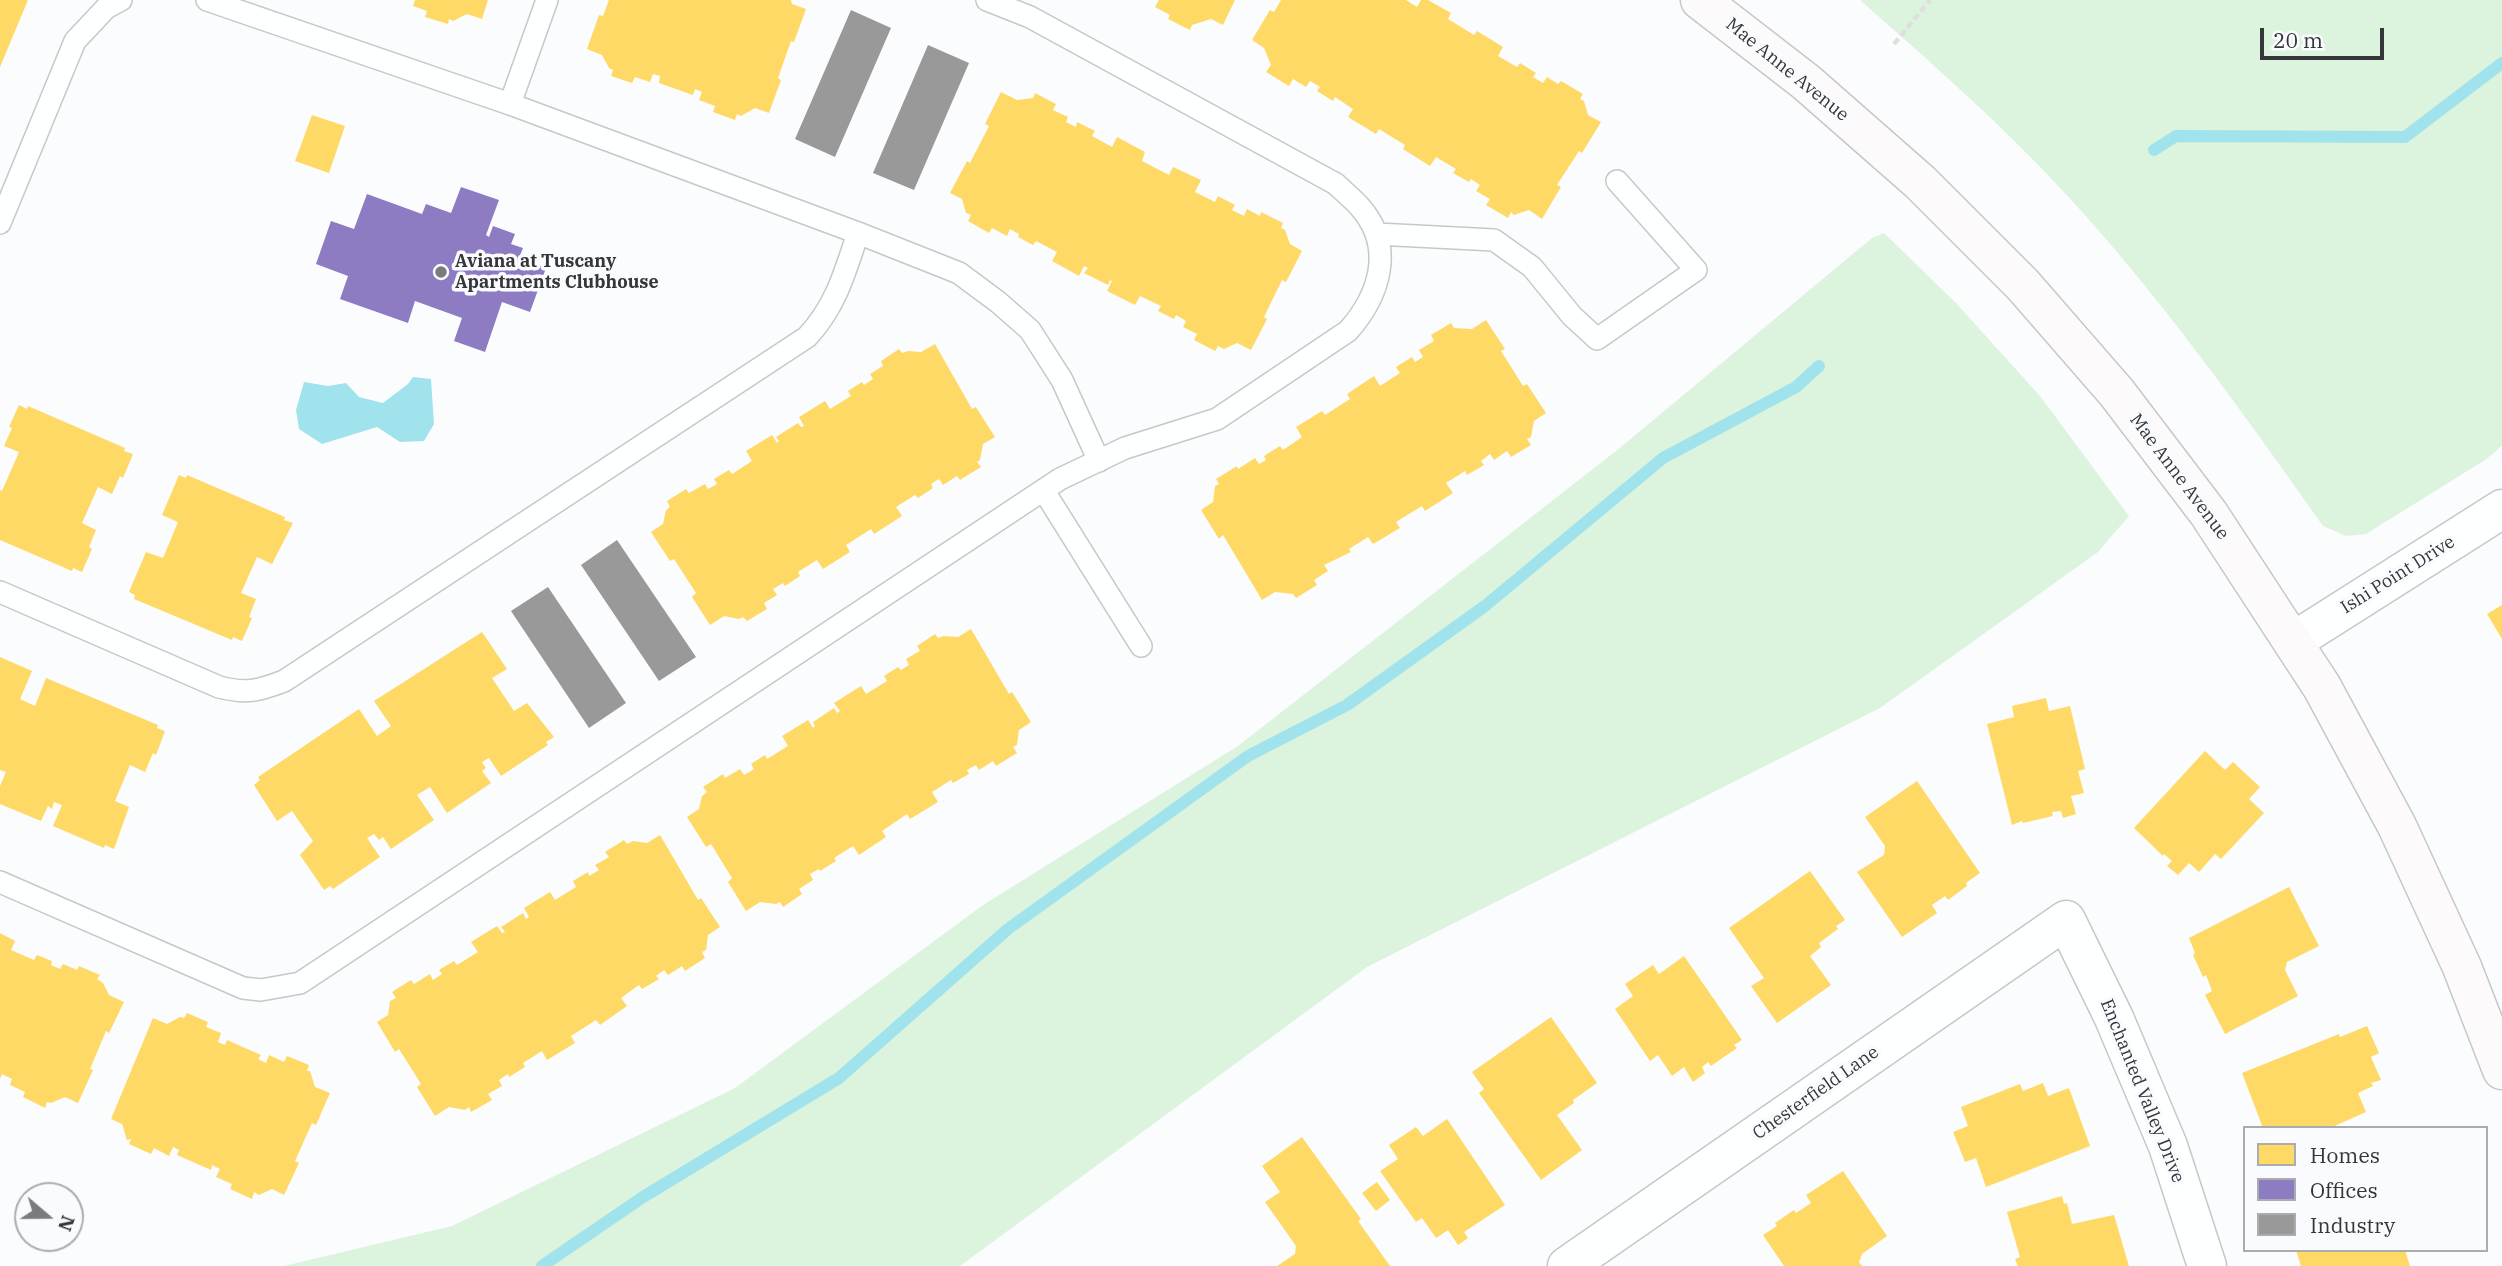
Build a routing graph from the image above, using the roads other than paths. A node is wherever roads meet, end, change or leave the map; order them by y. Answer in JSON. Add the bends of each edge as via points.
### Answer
{"nodes":[{"id":1,"x":121,"y":0,"type":"edge"},
{"id":2,"x":207,"y":0,"type":"edge"},
{"id":3,"x":547,"y":0,"type":"edge"},
{"id":4,"x":987,"y":0,"type":"edge"},
{"id":5,"x":1700,"y":0,"type":"edge"},
{"id":6,"x":510,"y":104,"type":"junction"},
{"id":7,"x":1617,"y":181,"type":"dead end"},
{"id":8,"x":0,"y":223,"type":"edge"},
{"id":9,"x":858,"y":233,"type":"junction"},
{"id":10,"x":1377,"y":234,"type":"junction"},
{"id":11,"x":1099,"y":461,"type":"junction"},
{"id":12,"x":1044,"y":491,"type":"junction"},
{"id":13,"x":2502,"y":509,"type":"edge"},
{"id":14,"x":0,"y":592,"type":"edge"},
{"id":15,"x":2294,"y":640,"type":"junction"},
{"id":16,"x":1140,"y":646,"type":"dead end"},
{"id":17,"x":0,"y":882,"type":"edge"},
{"id":18,"x":2066,"y":920,"type":"joint"},
{"id":19,"x":2502,"y":1070,"type":"edge"},
{"id":20,"x":1567,"y":1266,"type":"edge"},
{"id":21,"x":2207,"y":1266,"type":"edge"}],
"edges":[{"from":1,"to":8,"type":"lane","via":[[106,8],[75,41]]},
{"from":2,"to":6,"type":"lane"},
{"from":3,"to":6,"type":"lane"},
{"from":4,"to":10,"type":"lane","via":[[1030,17],[1336,184],[1361,208]]},
{"from":5,"to":15,"type":"main road","name":"Mae Anne Avenue","via":[[1823,97],[1920,182],[2023,285],[2117,393],[2209,514]]},
{"from":6,"to":9,"type":"lane"},
{"from":7,"to":10,"type":"lane","via":[[1696,270],[1597,339],[1532,267],[1494,240]]},
{"from":9,"to":11,"type":"lane","via":[[959,273],[1030,330],[1062,380]]},
{"from":9,"to":14,"type":"lane","via":[[838,290],[823,320],[807,337],[284,681],[257,692],[219,687]]},
{"from":10,"to":11,"type":"lane","via":[[1381,264],[1376,290],[1348,331],[1217,419],[1125,448]]},
{"from":11,"to":12,"type":"lane"},
{"from":12,"to":16,"type":"lane"},
{"from":12,"to":17,"type":"lane","via":[[300,983],[270,990],[243,988]]},
{"from":13,"to":15,"type":"street","name":"Ishi Point Drive"},
{"from":15,"to":19,"type":"main road","name":"Mae Anne Avenue","via":[[2397,826],[2462,967]]},
{"from":18,"to":20,"type":"street","name":"Chesterfield Lane"},
{"from":18,"to":21,"type":"street","name":"Enchanted Valley Drive","via":[[2168,1146]]}]}
